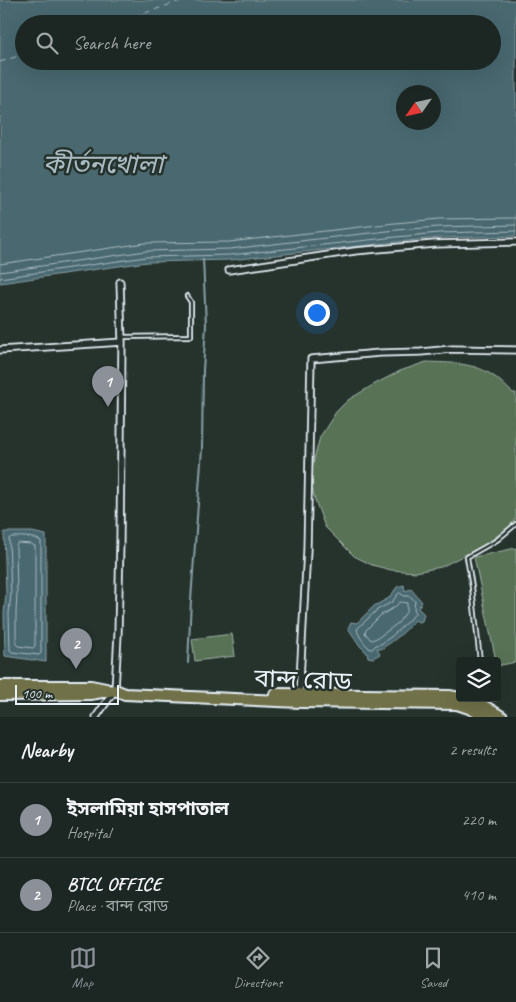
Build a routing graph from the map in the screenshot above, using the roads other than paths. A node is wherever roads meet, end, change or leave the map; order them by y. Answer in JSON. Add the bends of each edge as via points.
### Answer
{"nodes":[{"id":1,"x":516,"y":242,"type":"edge"},
{"id":2,"x":229,"y":270,"type":"dead end"},
{"id":3,"x":120,"y":282,"type":"dead end"},
{"id":4,"x":187,"y":296,"type":"dead end"},
{"id":5,"x":122,"y":340,"type":"junction"},
{"id":6,"x":0,"y":350,"type":"edge"},
{"id":7,"x":516,"y":350,"type":"edge"},
{"id":8,"x":516,"y":524,"type":"edge"},
{"id":9,"x":480,"y":657,"type":"edge"},
{"id":10,"x":0,"y":686,"type":"edge"},
{"id":11,"x":115,"y":690,"type":"junction"},
{"id":12,"x":0,"y":695,"type":"edge"},
{"id":13,"x":456,"y":697,"type":"edge"},
{"id":14,"x":299,"y":698,"type":"junction"},
{"id":15,"x":471,"y":702,"type":"edge"},
{"id":16,"x":484,"y":709,"type":"edge"},
{"id":17,"x":96,"y":717,"type":"edge"},
{"id":18,"x":502,"y":717,"type":"edge"}],
"edges":[{"from":1,"to":2,"type":"street","via":[[365,250]]},
{"from":3,"to":5,"type":"street"},
{"from":4,"to":5,"type":"lane","via":[[191,302],[191,336]]},
{"from":5,"to":6,"type":"street"},
{"from":5,"to":11,"type":"street"},
{"from":7,"to":14,"type":"street","via":[[452,349],[311,359],[307,550]]},
{"from":8,"to":9,"type":"lane","via":[[497,540],[467,557]]},
{"from":10,"to":11,"type":"highway","name":"বান্দ রোড","via":[[91,686]]},
{"from":11,"to":12,"type":"highway","name":"বান্দ রোড","via":[[90,694]]},
{"from":11,"to":14,"type":"highway","name":"বান্দ রোড","via":[[125,694]]},
{"from":11,"to":17,"type":"street"},
{"from":13,"to":14,"type":"highway","name":"বান্দ রোড"},
{"from":14,"to":16,"type":"highway","name":"বান্দ রোড","via":[[457,704]]},
{"from":15,"to":16,"type":"highway","name":"বান্দ রোড"},
{"from":16,"to":18,"type":"highway","name":"বান্দ রোড"}]}
